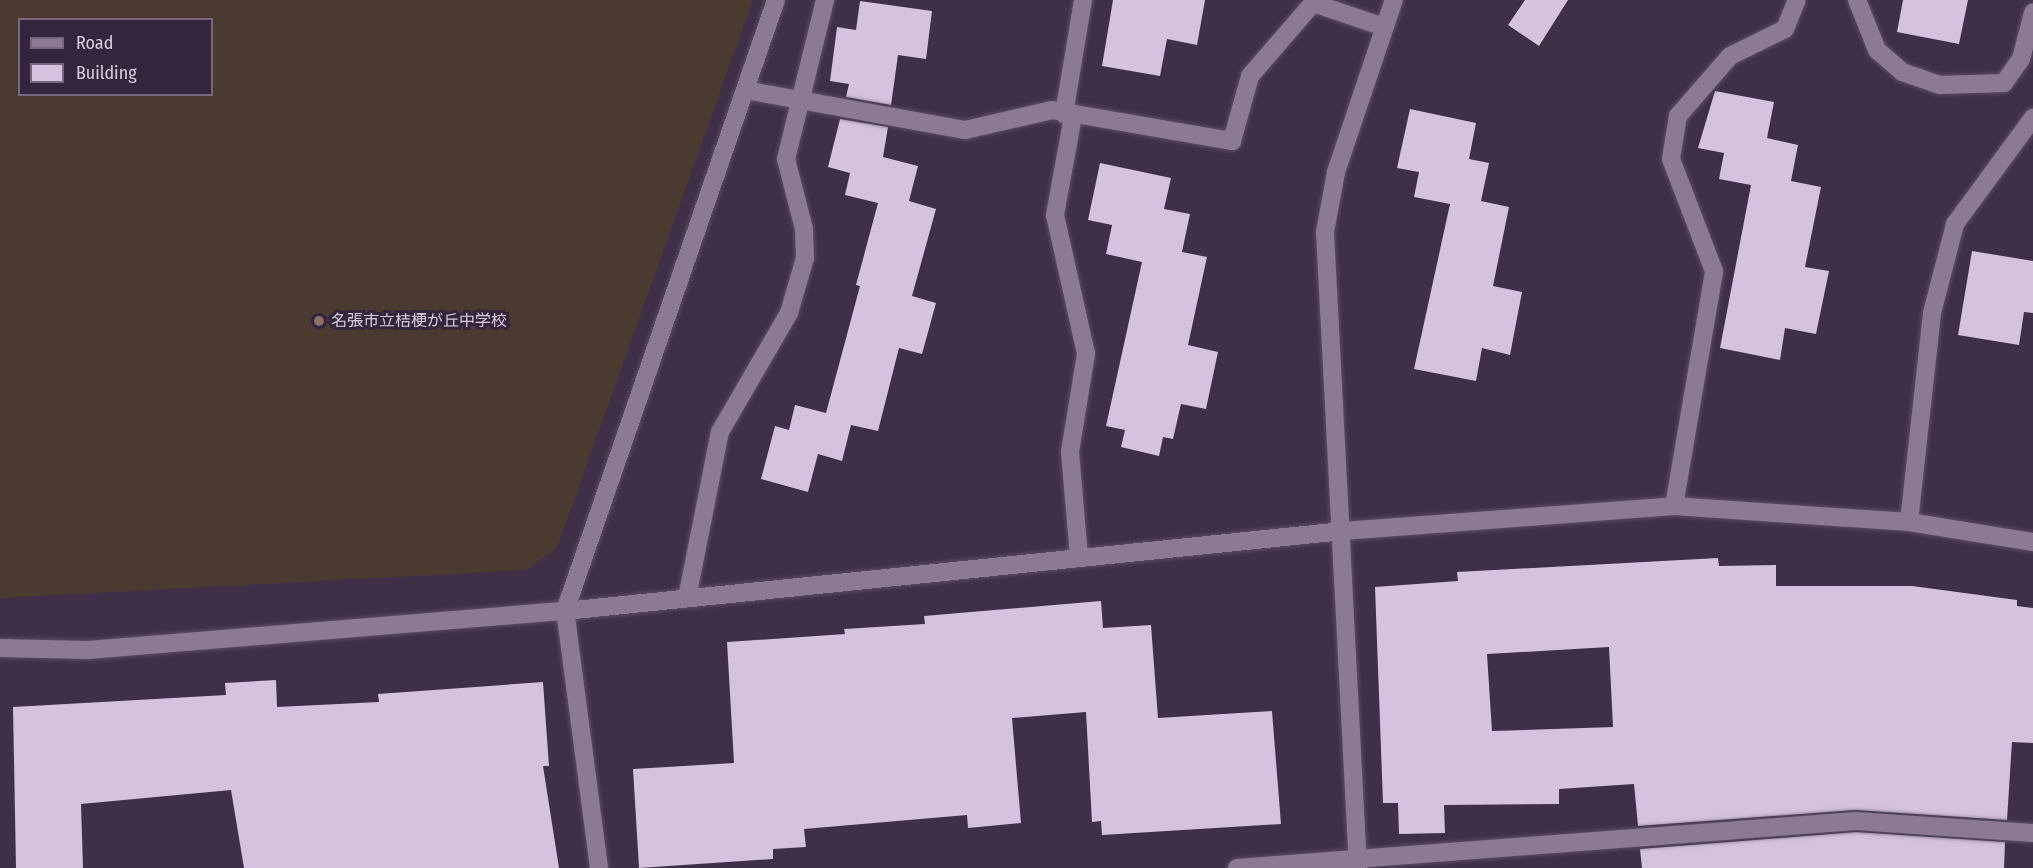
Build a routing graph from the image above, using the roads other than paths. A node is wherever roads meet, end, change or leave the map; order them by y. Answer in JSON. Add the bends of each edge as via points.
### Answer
{"nodes":[{"id":1,"x":776,"y":0,"type":"edge"},
{"id":2,"x":825,"y":0,"type":"edge"},
{"id":3,"x":1083,"y":0,"type":"edge"},
{"id":4,"x":1394,"y":0,"type":"edge"},
{"id":5,"x":1797,"y":0,"type":"edge"},
{"id":6,"x":1857,"y":0,"type":"edge"},
{"id":7,"x":2033,"y":13,"type":"edge"},
{"id":8,"x":1384,"y":27,"type":"junction"},
{"id":9,"x":745,"y":90,"type":"junction"},
{"id":10,"x":804,"y":99,"type":"junction"},
{"id":11,"x":1069,"y":115,"type":"junction"},
{"id":12,"x":2033,"y":118,"type":"edge"},
{"id":13,"x":1674,"y":506,"type":"junction"},
{"id":14,"x":1909,"y":522,"type":"junction"},
{"id":15,"x":1343,"y":531,"type":"junction"},
{"id":16,"x":2033,"y":542,"type":"edge"},
{"id":17,"x":1079,"y":557,"type":"junction"},
{"id":18,"x":687,"y":598,"type":"junction"},
{"id":19,"x":565,"y":610,"type":"junction"},
{"id":20,"x":0,"y":648,"type":"edge"},
{"id":21,"x":2033,"y":833,"type":"edge"},
{"id":22,"x":1357,"y":863,"type":"edge"},
{"id":23,"x":599,"y":868,"type":"edge"},
{"id":24,"x":1237,"y":868,"type":"edge"}],
"edges":[{"from":1,"to":9,"type":"street"},
{"from":2,"to":10,"type":"street"},
{"from":3,"to":11,"type":"street"},
{"from":4,"to":8,"type":"street"},
{"from":5,"to":13,"type":"street","via":[[1785,29],[1730,56],[1678,116],[1671,159],[1714,271]]},
{"from":6,"to":7,"type":"street","via":[[1876,50],[1902,72],[1940,85],[2004,83],[2021,58]]},
{"from":8,"to":11,"type":"street","via":[[1313,3],[1250,76],[1232,141]]},
{"from":8,"to":15,"type":"street","via":[[1336,172],[1325,232]]},
{"from":9,"to":10,"type":"street"},
{"from":9,"to":19,"type":"street"},
{"from":10,"to":11,"type":"street","via":[[965,130],[1026,112]]},
{"from":10,"to":18,"type":"street","via":[[786,159],[805,258],[789,313],[720,432]]},
{"from":11,"to":17,"type":"street","via":[[1055,215],[1086,354],[1070,452]]},
{"from":12,"to":14,"type":"street","via":[[1955,224],[1932,313]]},
{"from":13,"to":14,"type":"street"},
{"from":13,"to":15,"type":"street"},
{"from":14,"to":16,"type":"street"},
{"from":15,"to":17,"type":"street"},
{"from":15,"to":22,"type":"street"},
{"from":17,"to":18,"type":"street"},
{"from":18,"to":19,"type":"street"},
{"from":19,"to":20,"type":"street","via":[[88,650]]},
{"from":19,"to":23,"type":"street"},
{"from":21,"to":22,"type":"street","via":[[1856,821]]},
{"from":22,"to":24,"type":"street"}]}
